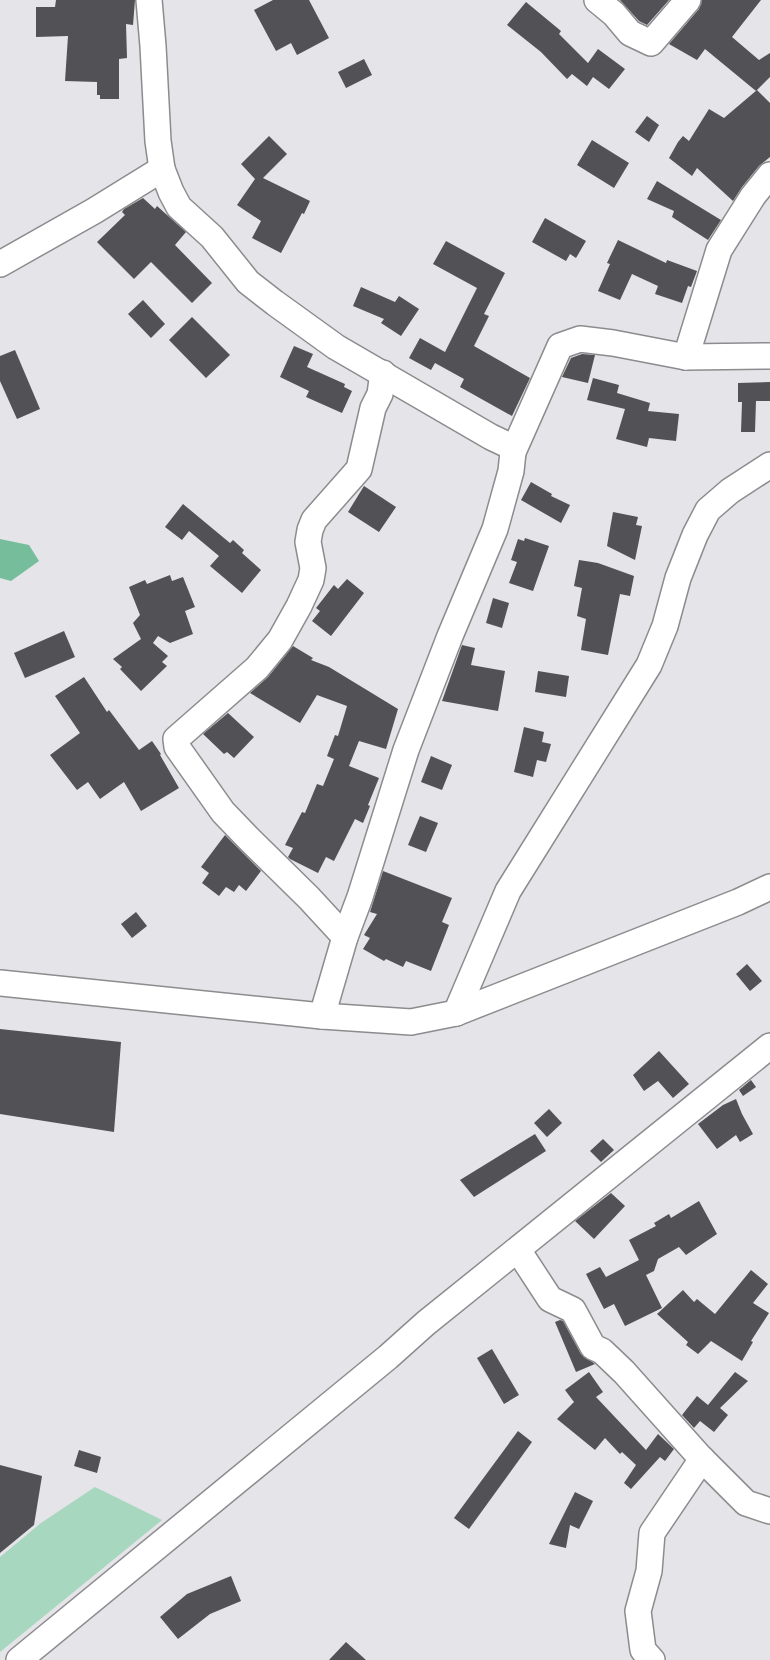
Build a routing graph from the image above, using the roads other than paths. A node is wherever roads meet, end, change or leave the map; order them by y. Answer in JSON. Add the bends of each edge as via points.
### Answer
{"nodes":[{"id":1,"x":149,"y":0,"type":"edge"},
{"id":2,"x":598,"y":0,"type":"edge"},
{"id":3,"x":688,"y":0,"type":"edge"},
{"id":4,"x":162,"y":168,"type":"junction"},
{"id":5,"x":770,"y":175,"type":"edge"},
{"id":6,"x":0,"y":264,"type":"edge"},
{"id":7,"x":770,"y":356,"type":"edge"},
{"id":8,"x":686,"y":357,"type":"junction"},
{"id":9,"x":383,"y":373,"type":"junction"},
{"id":10,"x":512,"y":452,"type":"junction"},
{"id":11,"x":770,"y":465,"type":"edge"},
{"id":12,"x":770,"y":887,"type":"edge"},
{"id":13,"x":345,"y":937,"type":"junction"},
{"id":14,"x":0,"y":983,"type":"edge"},
{"id":15,"x":456,"y":1013,"type":"junction"},
{"id":16,"x":322,"y":1016,"type":"junction"},
{"id":17,"x":770,"y":1046,"type":"edge"},
{"id":18,"x":518,"y":1250,"type":"junction"},
{"id":19,"x":702,"y":1459,"type":"junction"},
{"id":20,"x":770,"y":1511,"type":"edge"},
{"id":21,"x":19,"y":1660,"type":"edge"},
{"id":22,"x":652,"y":1660,"type":"edge"}],
"edges":[{"from":1,"to":4,"type":"street"},
{"from":2,"to":3,"type":"street","via":[[630,33],[651,43]]},
{"from":4,"to":6,"type":"street","via":[[94,212]]},
{"from":4,"to":9,"type":"street","via":[[179,207],[212,238],[248,282],[336,347]]},
{"from":5,"to":8,"type":"street","via":[[719,250]]},
{"from":7,"to":8,"type":"street"},
{"from":8,"to":10,"type":"street","via":[[580,339],[560,346]]},
{"from":9,"to":10,"type":"street","via":[[508,445]]},
{"from":9,"to":13,"type":"street","via":[[359,469],[314,520],[308,542],[313,568],[311,580],[280,640],[257,668],[176,739],[177,748],[224,812]]},
{"from":10,"to":13,"type":"street","via":[[495,529],[406,750]]},
{"from":11,"to":15,"type":"street","via":[[708,510],[678,578],[665,626],[649,665],[508,891]]},
{"from":12,"to":15,"type":"street"},
{"from":13,"to":16,"type":"street"},
{"from":14,"to":16,"type":"street"},
{"from":15,"to":16,"type":"street","via":[[411,1022]]},
{"from":17,"to":18,"type":"street"},
{"from":18,"to":19,"type":"street","via":[[550,1299],[573,1310],[593,1346],[624,1372]]},
{"from":18,"to":21,"type":"street"},
{"from":19,"to":20,"type":"street","via":[[746,1502]]},
{"from":19,"to":22,"type":"street","via":[[652,1533],[649,1571],[638,1611],[643,1650]]}]}
